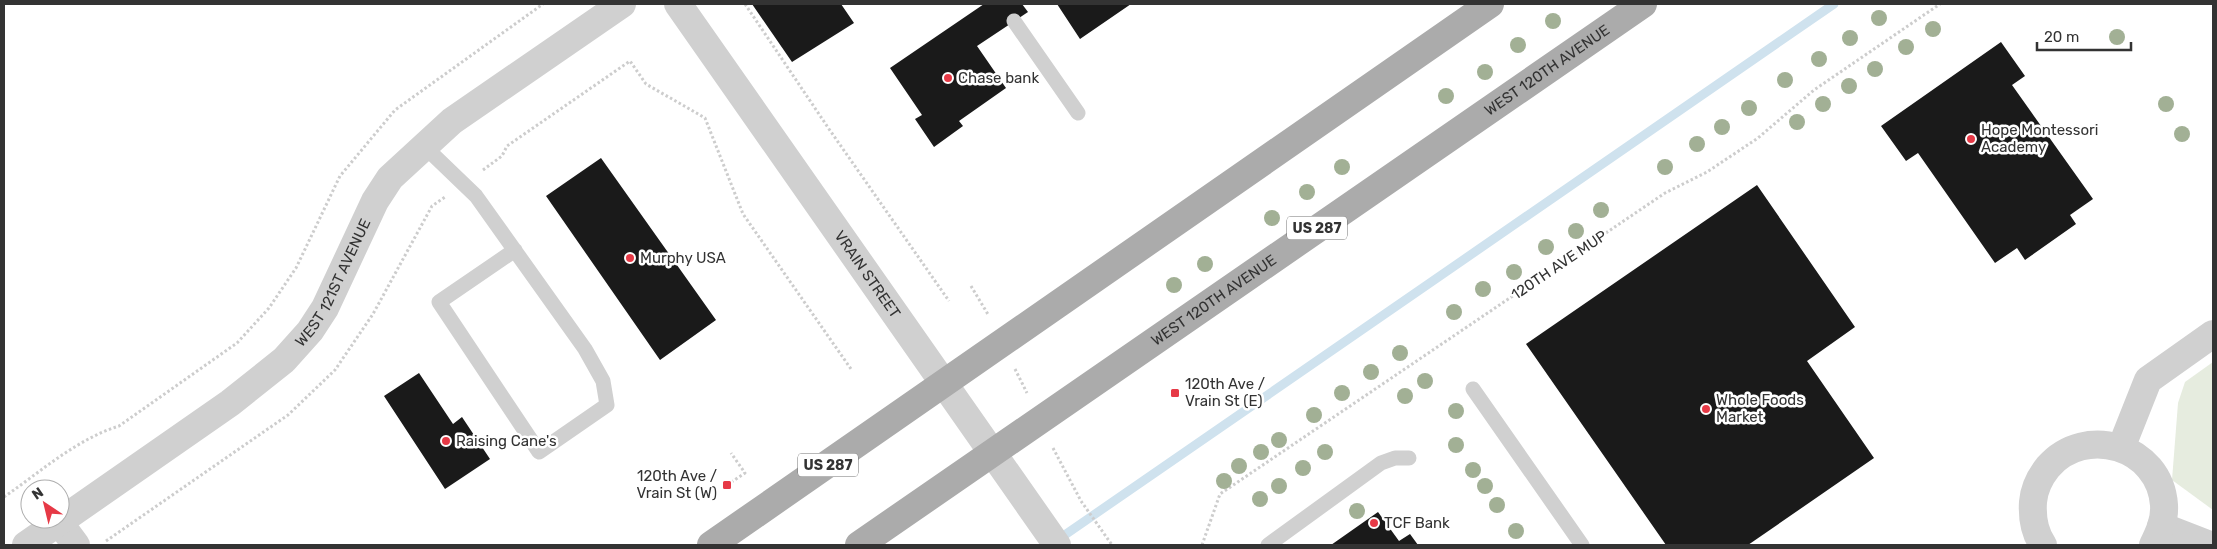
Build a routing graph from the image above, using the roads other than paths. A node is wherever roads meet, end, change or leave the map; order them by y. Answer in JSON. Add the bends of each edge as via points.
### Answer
{"nodes":[{"id":1,"x":622,"y":4,"type":"edge"},
{"id":2,"x":678,"y":4,"type":"edge"},
{"id":3,"x":1490,"y":4,"type":"edge"},
{"id":4,"x":1643,"y":4,"type":"edge"},
{"id":5,"x":1014,"y":21,"type":"dead end"},
{"id":6,"x":1078,"y":113,"type":"dead end"},
{"id":7,"x":424,"y":146,"type":"junction"},
{"id":8,"x":515,"y":250,"type":"junction"},
{"id":9,"x":2213,"y":334,"type":"edge"},
{"id":10,"x":944,"y":385,"type":"junction"},
{"id":11,"x":1473,"y":389,"type":"dead end"},
{"id":12,"x":2121,"y":448,"type":"junction"},
{"id":13,"x":992,"y":453,"type":"junction"},
{"id":14,"x":1410,"y":458,"type":"dead end"},
{"id":15,"x":70,"y":514,"type":"edge"},
{"id":16,"x":49,"y":529,"type":"edge"},
{"id":17,"x":64,"y":529,"type":"edge"},
{"id":18,"x":1050,"y":536,"type":"edge"},
{"id":19,"x":2157,"y":536,"type":"edge"},
{"id":20,"x":26,"y":545,"type":"edge"},
{"id":21,"x":76,"y":545,"type":"edge"},
{"id":22,"x":712,"y":545,"type":"edge"},
{"id":23,"x":859,"y":545,"type":"edge"},
{"id":24,"x":1268,"y":545,"type":"edge"},
{"id":25,"x":1582,"y":545,"type":"edge"},
{"id":26,"x":2043,"y":545,"type":"edge"},
{"id":27,"x":2210,"y":545,"type":"edge"}],
"edges":[{"from":1,"to":7,"type":"street","name":"WEST 121ST AVENUE","via":[[452,121]]},
{"from":2,"to":10,"type":"street","name":"VRAIN STREET"},
{"from":3,"to":10,"type":"main road","number":"US 287"},
{"from":4,"to":13,"type":"main road","name":"WEST 120TH AVENUE","number":"US 287"},
{"from":5,"to":6,"type":"lane"},
{"from":7,"to":8,"type":"lane","via":[[476,196]]},
{"from":7,"to":15,"type":"street","name":"WEST 121ST AVENUE","via":[[390,178],[375,201],[325,308],[291,354],[257,383]]},
{"from":8,"to":8,"type":"lane","via":[[585,349],[602,381],[607,405],[539,452],[439,302]]},
{"from":9,"to":12,"type":"street","via":[[2148,380]]},
{"from":10,"to":13,"type":"street","name":"VRAIN STREET"},
{"from":10,"to":22,"type":"main road","number":"US 287"},
{"from":11,"to":25,"type":"lane"},
{"from":12,"to":19,"type":"street","via":[[2133,453],[2149,467],[2159,485],[2164,505]]},
{"from":12,"to":26,"type":"street","via":[[2093,443],[2072,448],[2055,459],[2041,475],[2033,495],[2032,517]]},
{"from":13,"to":18,"type":"street","name":"VRAIN STREET"},
{"from":13,"to":23,"type":"main road","name":"WEST 120TH AVENUE","number":"US 287"},
{"from":14,"to":24,"type":"lane","via":[[1395,458],[1381,463]]},
{"from":16,"to":20,"type":"street","name":"WEST 121ST AVENUE"},
{"from":17,"to":21,"type":"street"},
{"from":19,"to":27,"type":"street"}]}
